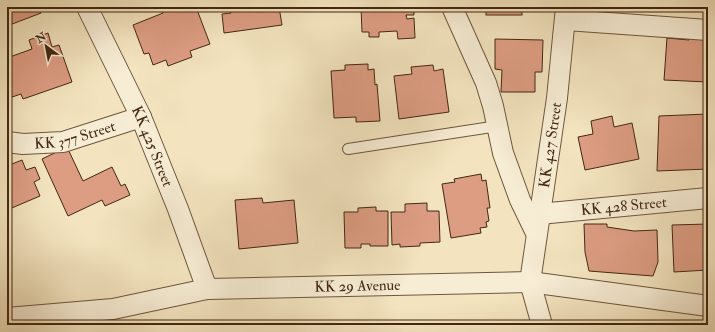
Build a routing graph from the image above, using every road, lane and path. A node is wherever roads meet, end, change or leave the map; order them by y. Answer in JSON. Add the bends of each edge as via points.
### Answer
{"nodes":[{"id":1,"x":87,"y":7,"type":"edge"},
{"id":2,"x":452,"y":7,"type":"edge"},
{"id":3,"x":566,"y":14,"type":"edge"},
{"id":4,"x":708,"y":30,"type":"edge"},
{"id":5,"x":141,"y":117,"type":"junction"},
{"id":6,"x":498,"y":126,"type":"junction"},
{"id":7,"x":7,"y":142,"type":"edge"},
{"id":8,"x":348,"y":150,"type":"dead end"},
{"id":9,"x":708,"y":198,"type":"edge"},
{"id":10,"x":537,"y":223,"type":"junction"},
{"id":11,"x":530,"y":282,"type":"junction"},
{"id":12,"x":208,"y":289,"type":"junction"},
{"id":13,"x":708,"y":306,"type":"edge"},
{"id":14,"x":7,"y":318,"type":"edge"},
{"id":15,"x":542,"y":325,"type":"edge"}],
"edges":[{"from":1,"to":5,"type":"street","name":"KK 425 Street"},
{"from":2,"to":6,"type":"street","via":[[486,83]]},
{"from":3,"to":4,"type":"street"},
{"from":3,"to":10,"type":"street","name":"KK 427 Street","via":[[557,98]]},
{"from":5,"to":7,"type":"street","name":"KK 377 Street","via":[[63,142]]},
{"from":5,"to":12,"type":"street","name":"KK 425 Street"},
{"from":6,"to":8,"type":"lane"},
{"from":6,"to":10,"type":"street","via":[[503,153],[520,200]]},
{"from":9,"to":10,"type":"street","name":"KK 428 Street"},
{"from":10,"to":11,"type":"street","name":"KK 427 Street"},
{"from":11,"to":12,"type":"street","name":"KK 29 Avenue"},
{"from":11,"to":13,"type":"street","name":"KK 29 Avenue"},
{"from":11,"to":15,"type":"street"},
{"from":12,"to":14,"type":"street","name":"KK 29 Avenue","via":[[113,309]]}]}
